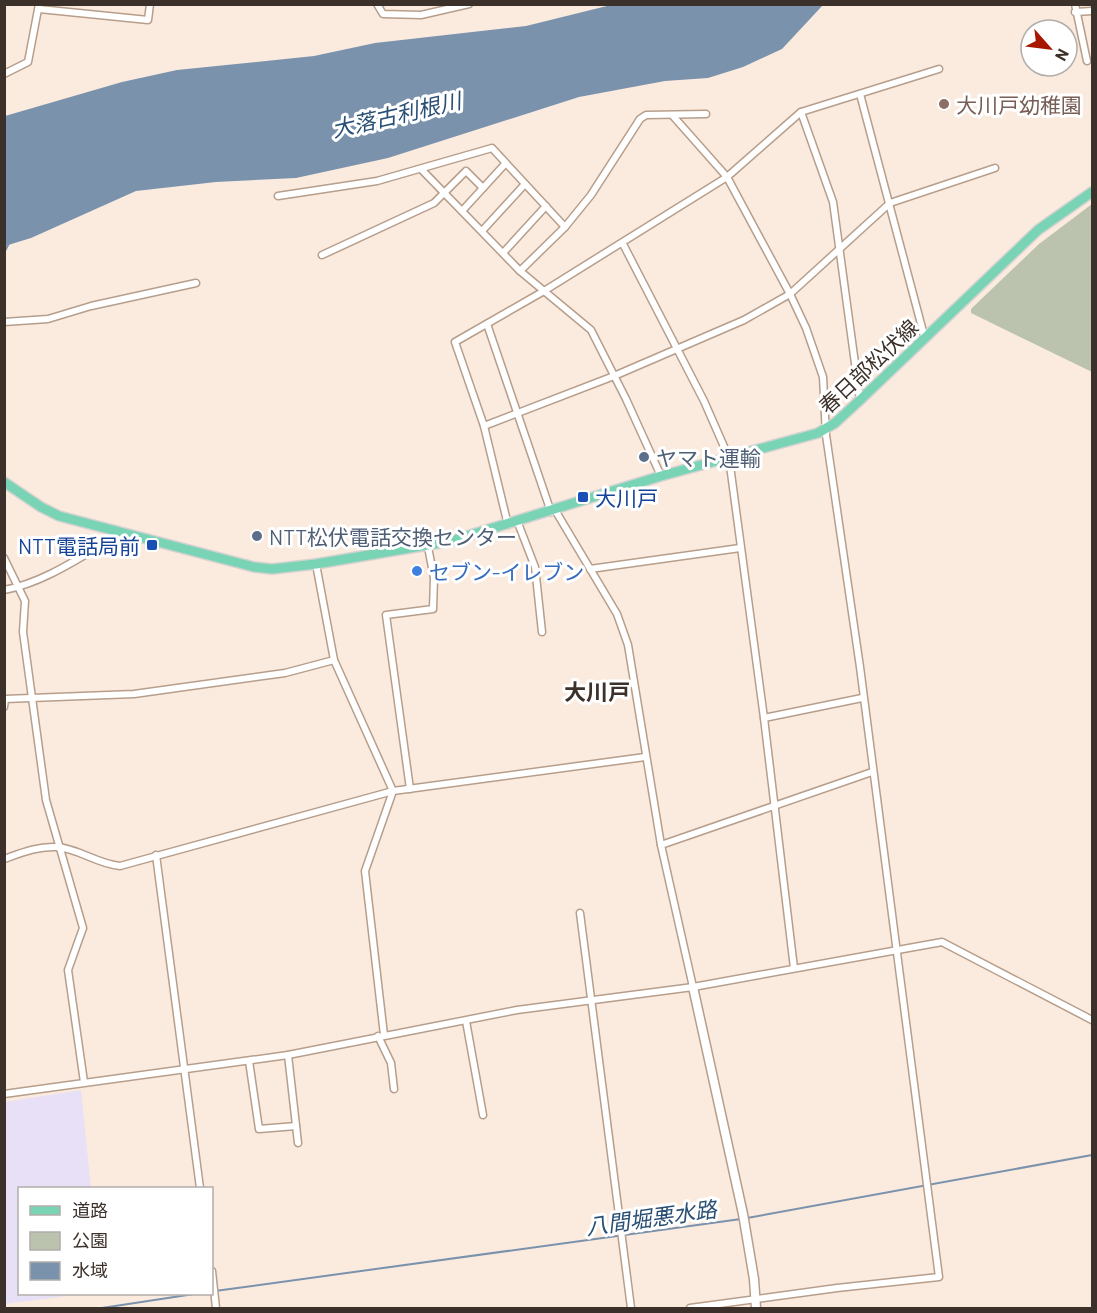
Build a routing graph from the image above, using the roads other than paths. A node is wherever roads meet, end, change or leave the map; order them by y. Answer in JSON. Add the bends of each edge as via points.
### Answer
{"nodes":[{"id":1,"x":150,"y":4,"type":"edge"},
{"id":2,"x":377,"y":4,"type":"edge"},
{"id":3,"x":468,"y":4,"type":"edge"},
{"id":4,"x":1075,"y":4,"type":"edge"},
{"id":5,"x":39,"y":7,"type":"edge"},
{"id":6,"x":1075,"y":12,"type":"junction"},
{"id":7,"x":1092,"y":12,"type":"edge"},
{"id":8,"x":1087,"y":62,"type":"dead end"},
{"id":9,"x":939,"y":69,"type":"dead end"},
{"id":10,"x":4,"y":74,"type":"edge"},
{"id":11,"x":860,"y":94,"type":"junction"},
{"id":12,"x":801,"y":112,"type":"junction"},
{"id":13,"x":706,"y":114,"type":"dead end"},
{"id":14,"x":673,"y":116,"type":"junction"},
{"id":15,"x":505,"y":164,"type":"junction"},
{"id":16,"x":995,"y":168,"type":"dead end"},
{"id":17,"x":421,"y":169,"type":"junction"},
{"id":18,"x":727,"y":177,"type":"junction"},
{"id":19,"x":525,"y":184,"type":"junction"},
{"id":20,"x":483,"y":188,"type":"junction"},
{"id":21,"x":1092,"y":192,"type":"edge"},
{"id":22,"x":445,"y":193,"type":"junction"},
{"id":23,"x":278,"y":196,"type":"dead end"},
{"id":24,"x":890,"y":203,"type":"junction"},
{"id":25,"x":546,"y":206,"type":"junction"},
{"id":26,"x":462,"y":211,"type":"junction"},
{"id":27,"x":565,"y":227,"type":"junction"},
{"id":28,"x":482,"y":231,"type":"junction"},
{"id":29,"x":623,"y":243,"type":"junction"},
{"id":30,"x":841,"y":247,"type":"junction"},
{"id":31,"x":503,"y":253,"type":"junction"},
{"id":32,"x":322,"y":255,"type":"dead end"},
{"id":33,"x":520,"y":271,"type":"junction"},
{"id":34,"x":196,"y":283,"type":"dead end"},
{"id":35,"x":544,"y":291,"type":"junction"},
{"id":36,"x":790,"y":294,"type":"junction"},
{"id":37,"x":4,"y":322,"type":"edge"},
{"id":38,"x":487,"y":324,"type":"junction"},
{"id":39,"x":925,"y":339,"type":"junction"},
{"id":40,"x":678,"y":349,"type":"junction"},
{"id":41,"x":614,"y":376,"type":"junction"},
{"id":42,"x":860,"y":400,"type":"junction"},
{"id":43,"x":517,"y":413,"type":"junction"},
{"id":44,"x":484,"y":426,"type":"junction"},
{"id":45,"x":826,"y":429,"type":"junction"},
{"id":46,"x":729,"y":458,"type":"junction"},
{"id":47,"x":662,"y":476,"type":"junction"},
{"id":48,"x":4,"y":482,"type":"edge"},
{"id":49,"x":553,"y":511,"type":"junction"},
{"id":50,"x":513,"y":524,"type":"junction"},
{"id":51,"x":117,"y":536,"type":"dead end"},
{"id":52,"x":428,"y":547,"type":"junction"},
{"id":53,"x":740,"y":548,"type":"junction"},
{"id":54,"x":4,"y":558,"type":"edge"},
{"id":55,"x":316,"y":564,"type":"junction"},
{"id":56,"x":590,"y":569,"type":"junction"},
{"id":57,"x":18,"y":588,"type":"junction"},
{"id":58,"x":4,"y":590,"type":"edge"},
{"id":59,"x":542,"y":632,"type":"dead end"},
{"id":60,"x":334,"y":660,"type":"junction"},
{"id":61,"x":32,"y":697,"type":"junction"},
{"id":62,"x":862,"y":698,"type":"junction"},
{"id":63,"x":4,"y":707,"type":"edge"},
{"id":64,"x":765,"y":718,"type":"junction"},
{"id":65,"x":645,"y":757,"type":"junction"},
{"id":66,"x":872,"y":772,"type":"junction"},
{"id":67,"x":410,"y":789,"type":"junction"},
{"id":68,"x":393,"y":791,"type":"junction"},
{"id":69,"x":776,"y":807,"type":"junction"},
{"id":70,"x":662,"y":845,"type":"junction"},
{"id":71,"x":58,"y":847,"type":"junction"},
{"id":72,"x":156,"y":855,"type":"junction"},
{"id":73,"x":4,"y":859,"type":"edge"},
{"id":74,"x":580,"y":912,"type":"dead end"},
{"id":75,"x":896,"y":951,"type":"junction"},
{"id":76,"x":794,"y":968,"type":"junction"},
{"id":77,"x":693,"y":987,"type":"junction"},
{"id":78,"x":592,"y":1000,"type":"junction"},
{"id":79,"x":1092,"y":1020,"type":"edge"},
{"id":80,"x":466,"y":1021,"type":"junction"},
{"id":81,"x":381,"y":1036,"type":"junction"},
{"id":82,"x":288,"y":1055,"type":"junction"},
{"id":83,"x":249,"y":1061,"type":"junction"},
{"id":84,"x":185,"y":1071,"type":"junction"},
{"id":85,"x":84,"y":1082,"type":"junction"},
{"id":86,"x":394,"y":1089,"type":"dead end"},
{"id":87,"x":4,"y":1094,"type":"edge"},
{"id":88,"x":483,"y":1115,"type":"dead end"},
{"id":89,"x":296,"y":1125,"type":"junction"},
{"id":90,"x":298,"y":1143,"type":"dead end"},
{"id":91,"x":201,"y":1187,"type":"edge"},
{"id":92,"x":213,"y":1280,"type":"edge"},
{"id":93,"x":756,"y":1304,"type":"edge"},
{"id":94,"x":216,"y":1308,"type":"edge"},
{"id":95,"x":631,"y":1308,"type":"edge"},
{"id":96,"x":690,"y":1308,"type":"edge"}],
"edges":[{"from":1,"to":5,"type":"street","via":[[147,20]]},
{"from":2,"to":3,"type":"street","via":[[382,14],[421,15]]},
{"from":4,"to":6,"type":"street"},
{"from":5,"to":10,"type":"street","via":[[28,62]]},
{"from":6,"to":7,"type":"street"},
{"from":6,"to":8,"type":"street"},
{"from":9,"to":11,"type":"street"},
{"from":11,"to":12,"type":"street"},
{"from":11,"to":24,"type":"street"},
{"from":12,"to":18,"type":"street"},
{"from":12,"to":30,"type":"street","via":[[830,187]]},
{"from":13,"to":14,"type":"street"},
{"from":14,"to":18,"type":"street"},
{"from":14,"to":27,"type":"street","via":[[640,119],[591,195]]},
{"from":15,"to":17,"type":"street","via":[[492,148]]},
{"from":15,"to":19,"type":"street"},
{"from":15,"to":20,"type":"street"},
{"from":16,"to":24,"type":"street"},
{"from":17,"to":22,"type":"street"},
{"from":17,"to":23,"type":"street","via":[[377,181]]},
{"from":18,"to":29,"type":"street"},
{"from":18,"to":36,"type":"street"},
{"from":19,"to":25,"type":"street"},
{"from":19,"to":28,"type":"street"},
{"from":20,"to":22,"type":"street","via":[[466,171]]},
{"from":20,"to":26,"type":"street"},
{"from":21,"to":39,"type":"main road","name":"春日部松伏線","via":[[1038,230]]},
{"from":22,"to":26,"type":"street"},
{"from":22,"to":32,"type":"street","via":[[434,203]]},
{"from":24,"to":30,"type":"street"},
{"from":24,"to":39,"type":"street"},
{"from":25,"to":27,"type":"street"},
{"from":25,"to":31,"type":"street"},
{"from":26,"to":28,"type":"street"},
{"from":27,"to":33,"type":"street"},
{"from":28,"to":31,"type":"street"},
{"from":29,"to":35,"type":"street"},
{"from":29,"to":40,"type":"street"},
{"from":30,"to":36,"type":"street"},
{"from":30,"to":42,"type":"street"},
{"from":31,"to":33,"type":"street"},
{"from":33,"to":35,"type":"street"},
{"from":34,"to":37,"type":"street","via":[[48,319]]},
{"from":35,"to":38,"type":"street"},
{"from":35,"to":41,"type":"street","via":[[591,330]]},
{"from":36,"to":40,"type":"street","via":[[744,320]]},
{"from":36,"to":45,"type":"street","via":[[823,377]]},
{"from":38,"to":43,"type":"street"},
{"from":38,"to":44,"type":"street","via":[[456,342]]},
{"from":39,"to":42,"type":"main road","name":"春日部松伏線"},
{"from":40,"to":41,"type":"street"},
{"from":40,"to":46,"type":"street"},
{"from":41,"to":43,"type":"street"},
{"from":41,"to":47,"type":"street"},
{"from":42,"to":45,"type":"main road","name":"春日部松伏線"},
{"from":43,"to":44,"type":"street"},
{"from":43,"to":49,"type":"street"},
{"from":44,"to":50,"type":"street"},
{"from":45,"to":46,"type":"main road","name":"春日部松伏線"},
{"from":45,"to":62,"type":"street"},
{"from":46,"to":47,"type":"main road","name":"春日部松伏線"},
{"from":46,"to":53,"type":"street"},
{"from":47,"to":49,"type":"main road","name":"春日部松伏線"},
{"from":48,"to":55,"type":"main road","name":"春日部松伏線","via":[[49,512],[222,560],[272,569]]},
{"from":49,"to":50,"type":"main road","name":"春日部松伏線"},
{"from":49,"to":56,"type":"street"},
{"from":50,"to":52,"type":"main road","name":"春日部松伏線"},
{"from":50,"to":59,"type":"street","via":[[536,567]]},
{"from":51,"to":57,"type":"street"},
{"from":52,"to":55,"type":"main road","name":"春日部松伏線"},
{"from":52,"to":67,"type":"street","via":[[434,578],[433,609],[386,615]]},
{"from":53,"to":56,"type":"street"},
{"from":53,"to":64,"type":"street"},
{"from":54,"to":57,"type":"street"},
{"from":55,"to":60,"type":"street"},
{"from":56,"to":65,"type":"street","via":[[617,614],[628,645]]},
{"from":57,"to":58,"type":"street"},
{"from":57,"to":61,"type":"street","via":[[25,601],[23,632]]},
{"from":60,"to":61,"type":"street","via":[[285,673],[134,694]]},
{"from":60,"to":68,"type":"street"},
{"from":61,"to":63,"type":"street","via":[[5,699]]},
{"from":61,"to":71,"type":"street","via":[[46,800]]},
{"from":62,"to":64,"type":"street"},
{"from":62,"to":66,"type":"street"},
{"from":64,"to":69,"type":"street"},
{"from":65,"to":67,"type":"street"},
{"from":65,"to":70,"type":"street"},
{"from":66,"to":69,"type":"street"},
{"from":66,"to":75,"type":"street"},
{"from":67,"to":68,"type":"street"},
{"from":68,"to":72,"type":"street"},
{"from":68,"to":81,"type":"street","via":[[365,871]]},
{"from":69,"to":70,"type":"street"},
{"from":69,"to":76,"type":"street"},
{"from":70,"to":77,"type":"street"},
{"from":71,"to":72,"type":"street","via":[[103,864],[120,866]]},
{"from":71,"to":73,"type":"street","via":[[38,848]]},
{"from":71,"to":85,"type":"street","via":[[83,928],[68,970]]},
{"from":72,"to":84,"type":"street"},
{"from":74,"to":78,"type":"street"},
{"from":75,"to":76,"type":"street"},
{"from":75,"to":79,"type":"street","via":[[942,942]]},
{"from":75,"to":93,"type":"street","via":[[939,1277],[837,1288]]},
{"from":76,"to":77,"type":"street"},
{"from":77,"to":78,"type":"street"},
{"from":77,"to":93,"type":"street","via":[[743,1219]]},
{"from":78,"to":80,"type":"street"},
{"from":78,"to":95,"type":"street"},
{"from":80,"to":81,"type":"street"},
{"from":80,"to":88,"type":"street"},
{"from":81,"to":82,"type":"street"},
{"from":81,"to":86,"type":"street","via":[[391,1063]]},
{"from":82,"to":83,"type":"street"},
{"from":82,"to":89,"type":"street"},
{"from":83,"to":84,"type":"street"},
{"from":83,"to":89,"type":"street","via":[[259,1129]]},
{"from":84,"to":85,"type":"street"},
{"from":84,"to":91,"type":"street"},
{"from":85,"to":87,"type":"street"},
{"from":89,"to":90,"type":"street"},
{"from":92,"to":94,"type":"street"},
{"from":93,"to":96,"type":"street"}]}
